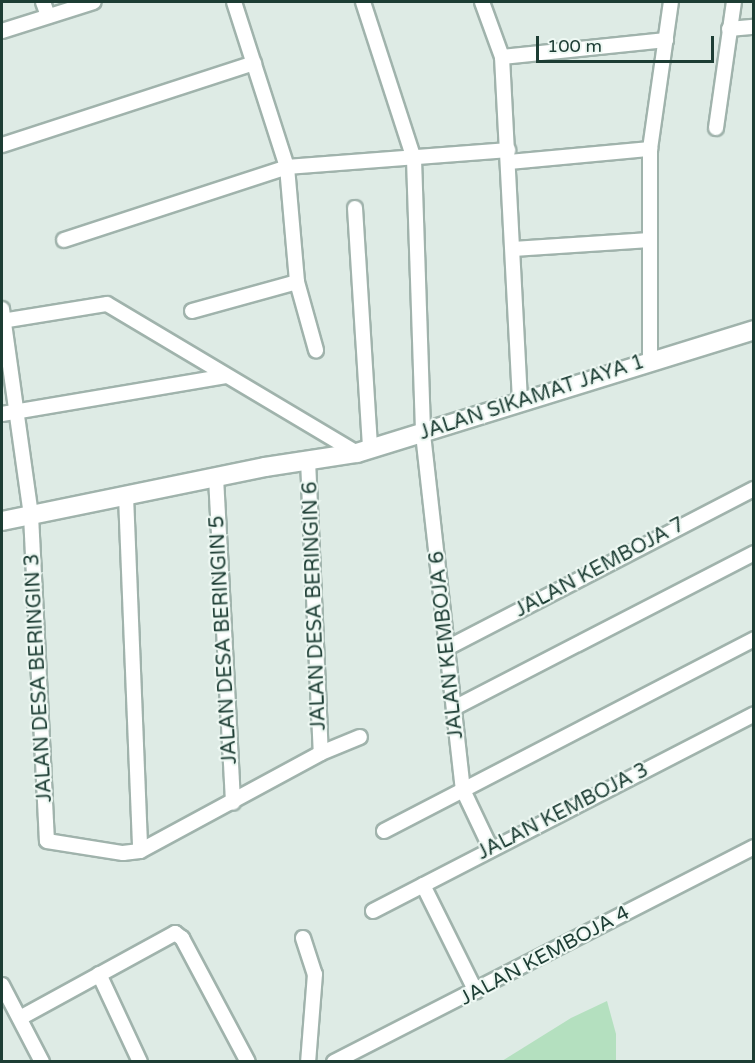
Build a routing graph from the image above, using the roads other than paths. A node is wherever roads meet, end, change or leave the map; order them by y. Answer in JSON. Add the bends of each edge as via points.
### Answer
{"nodes":[{"id":1,"x":43,"y":2,"type":"edge"},
{"id":2,"x":94,"y":2,"type":"edge"},
{"id":3,"x":234,"y":2,"type":"edge"},
{"id":4,"x":363,"y":2,"type":"edge"},
{"id":5,"x":482,"y":2,"type":"edge"},
{"id":6,"x":671,"y":2,"type":"edge"},
{"id":7,"x":734,"y":2,"type":"edge"},
{"id":8,"x":48,"y":16,"type":"junction"},
{"id":9,"x":753,"y":27,"type":"edge"},
{"id":10,"x":729,"y":29,"type":"junction"},
{"id":11,"x":2,"y":31,"type":"edge"},
{"id":12,"x":666,"y":40,"type":"junction"},
{"id":13,"x":502,"y":57,"type":"junction"},
{"id":14,"x":254,"y":63,"type":"junction"},
{"id":15,"x":716,"y":128,"type":"dead end"},
{"id":16,"x":2,"y":145,"type":"edge"},
{"id":17,"x":650,"y":149,"type":"junction"},
{"id":18,"x":509,"y":156,"type":"junction"},
{"id":19,"x":414,"y":159,"type":"junction"},
{"id":20,"x":287,"y":167,"type":"junction"},
{"id":21,"x":355,"y":207,"type":"dead end"},
{"id":22,"x":64,"y":240,"type":"dead end"},
{"id":23,"x":650,"y":240,"type":"junction"},
{"id":24,"x":513,"y":249,"type":"junction"},
{"id":25,"x":297,"y":282,"type":"junction"},
{"id":26,"x":192,"y":311,"type":"dead end"},
{"id":27,"x":3,"y":316,"type":"edge"},
{"id":28,"x":753,"y":330,"type":"edge"},
{"id":29,"x":316,"y":350,"type":"dead end"},
{"id":30,"x":650,"y":359,"type":"junction"},
{"id":31,"x":226,"y":376,"type":"junction"},
{"id":32,"x":520,"y":402,"type":"junction"},
{"id":33,"x":16,"y":410,"type":"junction"},
{"id":34,"x":2,"y":414,"type":"edge"},
{"id":35,"x":423,"y":434,"type":"junction"},
{"id":36,"x":363,"y":451,"type":"junction"},
{"id":37,"x":308,"y":460,"type":"junction"},
{"id":38,"x":216,"y":477,"type":"junction"},
{"id":39,"x":753,"y":489,"type":"edge"},
{"id":40,"x":126,"y":496,"type":"junction"},
{"id":41,"x":31,"y":515,"type":"junction"},
{"id":42,"x":2,"y":521,"type":"edge"},
{"id":43,"x":753,"y":553,"type":"edge"},
{"id":44,"x":753,"y":639,"type":"edge"},
{"id":45,"x":447,"y":648,"type":"junction"},
{"id":46,"x":454,"y":708,"type":"junction"},
{"id":47,"x":753,"y":714,"type":"edge"},
{"id":48,"x":360,"y":737,"type":"dead end"},
{"id":49,"x":321,"y":753,"type":"junction"},
{"id":50,"x":463,"y":790,"type":"junction"},
{"id":51,"x":233,"y":803,"type":"junction"},
{"id":52,"x":384,"y":831,"type":"dead end"},
{"id":53,"x":753,"y":847,"type":"edge"},
{"id":54,"x":491,"y":849,"type":"junction"},
{"id":55,"x":140,"y":851,"type":"junction"},
{"id":56,"x":423,"y":885,"type":"junction"},
{"id":57,"x":373,"y":911,"type":"dead end"},
{"id":58,"x":303,"y":938,"type":"dead end"},
{"id":59,"x":99,"y":974,"type":"junction"},
{"id":60,"x":2,"y":985,"type":"edge"},
{"id":61,"x":476,"y":992,"type":"junction"},
{"id":62,"x":20,"y":1018,"type":"junction"},
{"id":63,"x":42,"y":1062,"type":"edge"},
{"id":64,"x":140,"y":1062,"type":"edge"},
{"id":65,"x":248,"y":1062,"type":"edge"},
{"id":66,"x":308,"y":1062,"type":"edge"},
{"id":67,"x":334,"y":1062,"type":"edge"}],
"edges":[{"from":1,"to":8,"type":"street"},
{"from":2,"to":8,"type":"street"},
{"from":3,"to":14,"type":"street"},
{"from":4,"to":19,"type":"street","name":"JALAN KEMBOJA 6"},
{"from":5,"to":13,"type":"street"},
{"from":6,"to":12,"type":"street"},
{"from":7,"to":10,"type":"street"},
{"from":8,"to":11,"type":"street"},
{"from":9,"to":10,"type":"street"},
{"from":10,"to":15,"type":"street"},
{"from":12,"to":13,"type":"street"},
{"from":12,"to":17,"type":"street"},
{"from":13,"to":18,"type":"street"},
{"from":14,"to":16,"type":"street"},
{"from":14,"to":20,"type":"street"},
{"from":17,"to":18,"type":"street"},
{"from":17,"to":23,"type":"street"},
{"from":18,"to":19,"type":"street"},
{"from":18,"to":24,"type":"street"},
{"from":19,"to":20,"type":"street"},
{"from":19,"to":35,"type":"street","name":"JALAN KEMBOJA 6"},
{"from":20,"to":22,"type":"street"},
{"from":20,"to":25,"type":"street"},
{"from":21,"to":36,"type":"street"},
{"from":23,"to":24,"type":"street"},
{"from":23,"to":30,"type":"street"},
{"from":24,"to":32,"type":"street"},
{"from":25,"to":26,"type":"street"},
{"from":25,"to":29,"type":"street"},
{"from":27,"to":31,"type":"street","via":[[107,304]]},
{"from":27,"to":33,"type":"street","name":"JALAN DESA BERINGIN 3"},
{"from":28,"to":30,"type":"main road","name":"JALAN SIKAMAT JAYA 1"},
{"from":30,"to":32,"type":"main road","name":"JALAN SIKAMAT JAYA 1"},
{"from":31,"to":33,"type":"street"},
{"from":31,"to":36,"type":"street"},
{"from":32,"to":35,"type":"main road","name":"JALAN SIKAMAT JAYA 1"},
{"from":33,"to":34,"type":"street"},
{"from":33,"to":41,"type":"street","name":"JALAN DESA BERINGIN 3"},
{"from":35,"to":36,"type":"main road","name":"JALAN SIKAMAT JAYA 1"},
{"from":35,"to":45,"type":"street","name":"JALAN KEMBOJA 6"},
{"from":36,"to":37,"type":"main road","name":"JALAN SIKAMAT JAYA 1"},
{"from":37,"to":38,"type":"main road","name":"JALAN SIKAMAT JAYA 1"},
{"from":37,"to":49,"type":"street","name":"JALAN DESA BERINGIN 6"},
{"from":38,"to":40,"type":"main road","name":"JALAN SIKAMAT JAYA 1"},
{"from":38,"to":51,"type":"street","name":"JALAN DESA BERINGIN 5"},
{"from":39,"to":45,"type":"street","name":"JALAN KEMBOJA 7"},
{"from":40,"to":41,"type":"main road","name":"JALAN SIKAMAT JAYA 1"},
{"from":40,"to":55,"type":"street"},
{"from":41,"to":42,"type":"main road","name":"JALAN SIKAMAT JAYA 1"},
{"from":41,"to":55,"type":"street","name":"JALAN DESA BERINGIN 3","via":[[47,841],[123,853]]},
{"from":43,"to":46,"type":"street"},
{"from":44,"to":50,"type":"street"},
{"from":45,"to":46,"type":"street","name":"JALAN KEMBOJA 6"},
{"from":46,"to":50,"type":"street","name":"JALAN KEMBOJA 6"},
{"from":47,"to":54,"type":"street","name":"JALAN KEMBOJA 3"},
{"from":48,"to":49,"type":"street"},
{"from":49,"to":51,"type":"street"},
{"from":50,"to":52,"type":"street"},
{"from":50,"to":54,"type":"street","name":"JALAN KEMBOJA 6"},
{"from":51,"to":55,"type":"street"},
{"from":53,"to":61,"type":"street","name":"JALAN KEMBOJA 4"},
{"from":54,"to":56,"type":"street","name":"JALAN KEMBOJA 3"},
{"from":56,"to":57,"type":"street","name":"JALAN KEMBOJA 3"},
{"from":56,"to":61,"type":"street"},
{"from":58,"to":66,"type":"street","via":[[315,974]]},
{"from":59,"to":62,"type":"street"},
{"from":59,"to":64,"type":"street"},
{"from":59,"to":65,"type":"street","via":[[175,933],[182,938]]},
{"from":60,"to":62,"type":"street"},
{"from":61,"to":67,"type":"street","name":"JALAN KEMBOJA 4"},
{"from":62,"to":63,"type":"street"}]}
